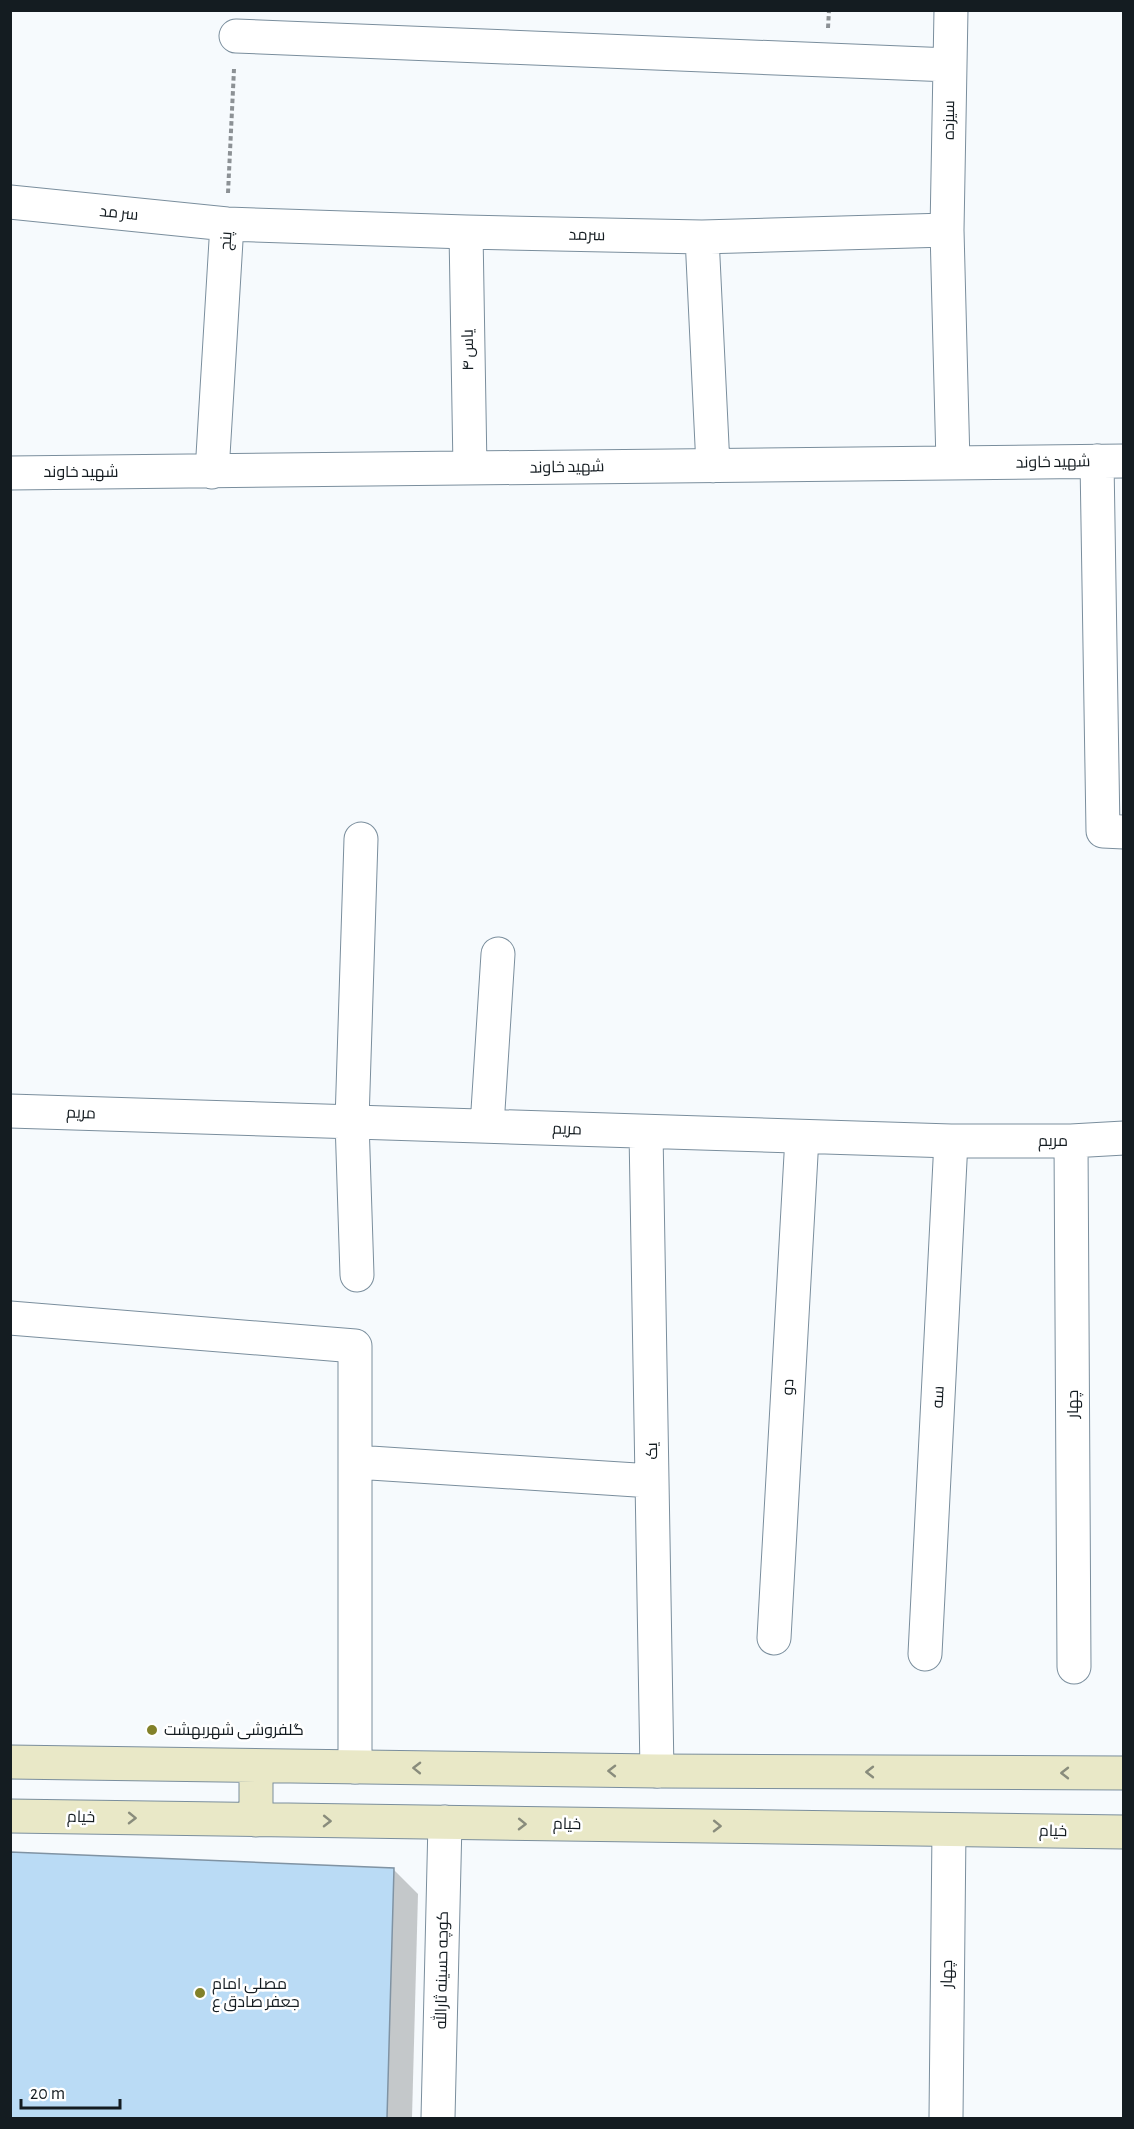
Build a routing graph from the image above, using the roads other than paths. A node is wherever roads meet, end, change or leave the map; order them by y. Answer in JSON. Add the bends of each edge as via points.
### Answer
{"nodes":[{"id":1,"x":951,"y":10,"type":"edge"},
{"id":2,"x":236,"y":36,"type":"road end"},
{"id":3,"x":950,"y":65,"type":"junction"},
{"id":4,"x":10,"y":202,"type":"edge"},
{"id":5,"x":227,"y":224,"type":"junction"},
{"id":6,"x":947,"y":231,"type":"junction"},
{"id":7,"x":466,"y":232,"type":"junction"},
{"id":8,"x":702,"y":237,"type":"junction"},
{"id":9,"x":1110,"y":461,"type":"edge"},
{"id":10,"x":953,"y":463,"type":"junction"},
{"id":11,"x":713,"y":466,"type":"junction"},
{"id":12,"x":470,"y":468,"type":"junction"},
{"id":13,"x":212,"y":472,"type":"junction"},
{"id":14,"x":10,"y":473,"type":"edge"},
{"id":15,"x":1124,"y":832,"type":"edge"},
{"id":16,"x":361,"y":839,"type":"dead end"},
{"id":17,"x":498,"y":954,"type":"dead end"},
{"id":18,"x":10,"y":1111,"type":"edge"},
{"id":19,"x":352,"y":1121,"type":"junction"},
{"id":20,"x":487,"y":1126,"type":"junction"},
{"id":21,"x":646,"y":1132,"type":"junction"},
{"id":22,"x":802,"y":1137,"type":"junction"},
{"id":23,"x":1124,"y":1138,"type":"edge"},
{"id":24,"x":951,"y":1141,"type":"junction"},
{"id":25,"x":1071,"y":1141,"type":"junction"},
{"id":26,"x":357,"y":1275,"type":"dead end"},
{"id":27,"x":10,"y":1318,"type":"edge"},
{"id":28,"x":355,"y":1462,"type":"junction"},
{"id":29,"x":652,"y":1481,"type":"junction"},
{"id":30,"x":774,"y":1638,"type":"dead end"},
{"id":31,"x":925,"y":1654,"type":"dead end"},
{"id":32,"x":1074,"y":1667,"type":"dead end"},
{"id":33,"x":10,"y":1762,"type":"edge"},
{"id":34,"x":256,"y":1766,"type":"junction"},
{"id":35,"x":355,"y":1767,"type":"junction"},
{"id":36,"x":657,"y":1771,"type":"junction"},
{"id":37,"x":1124,"y":1773,"type":"edge"},
{"id":38,"x":10,"y":1816,"type":"edge"},
{"id":39,"x":256,"y":1820,"type":"junction"},
{"id":40,"x":445,"y":1822,"type":"junction"},
{"id":41,"x":949,"y":1830,"type":"junction"},
{"id":42,"x":1124,"y":1832,"type":"edge"},
{"id":43,"x":438,"y":2118,"type":"edge"},
{"id":44,"x":946,"y":2118,"type":"edge"}],
"edges":[{"from":1,"to":3,"type":"street","name":"سیزده"},
{"from":2,"to":3,"type":"street"},
{"from":3,"to":6,"type":"street","name":"سیزده"},
{"from":4,"to":5,"type":"street","name":"سر مد"},
{"from":5,"to":7,"type":"street","name":"سرمد"},
{"from":5,"to":13,"type":"street","name":"پنج"},
{"from":6,"to":8,"type":"street","name":"سرمد"},
{"from":6,"to":10,"type":"street","name":"سیزده"},
{"from":7,"to":8,"type":"street","name":"سرمد"},
{"from":7,"to":12,"type":"street","name":"یاس ۴"},
{"from":8,"to":11,"type":"street"},
{"from":9,"to":10,"type":"street","name":"شهید خاوند"},
{"from":9,"to":15,"type":"street","via":[[1103,831]]},
{"from":10,"to":11,"type":"street","name":"شهید خاوند"},
{"from":11,"to":12,"type":"street","name":"شهید خاوند"},
{"from":12,"to":13,"type":"street","name":"شهید خاوند"},
{"from":13,"to":14,"type":"street","name":"شهید خاوند"},
{"from":16,"to":19,"type":"street"},
{"from":17,"to":20,"type":"street"},
{"from":18,"to":19,"type":"street","name":"مریم"},
{"from":19,"to":20,"type":"street","name":"مریم"},
{"from":19,"to":26,"type":"street"},
{"from":20,"to":21,"type":"street","name":"مریم"},
{"from":21,"to":22,"type":"street","name":"مریم"},
{"from":21,"to":29,"type":"street","name":"یک"},
{"from":22,"to":24,"type":"street","name":"مریم"},
{"from":22,"to":30,"type":"street","name":"دو"},
{"from":23,"to":25,"type":"street","name":"مریم"},
{"from":24,"to":25,"type":"street","name":"مریم"},
{"from":24,"to":31,"type":"street","name":"سه"},
{"from":25,"to":32,"type":"street","name":"چهار"},
{"from":27,"to":28,"type":"street","via":[[355,1346]]},
{"from":28,"to":29,"type":"street"},
{"from":28,"to":35,"type":"street"},
{"from":29,"to":36,"type":"street","name":"یک"},
{"from":33,"to":34,"type":"main road"},
{"from":34,"to":35,"type":"main road"},
{"from":34,"to":39,"type":"main road"},
{"from":36,"to":35,"type":"main road","one_way":true},
{"from":37,"to":36,"type":"main road","one_way":true},
{"from":38,"to":39,"type":"main road","name":"خیام","one_way":true},
{"from":39,"to":40,"type":"main road","name":"خیام","one_way":true},
{"from":40,"to":41,"type":"main road","name":"خیام","one_way":true},
{"from":40,"to":43,"type":"street","name":"کوچه حسینه ثارالله"},
{"from":41,"to":42,"type":"main road","name":"خیام"},
{"from":41,"to":44,"type":"street","name":"چهار"}]}
